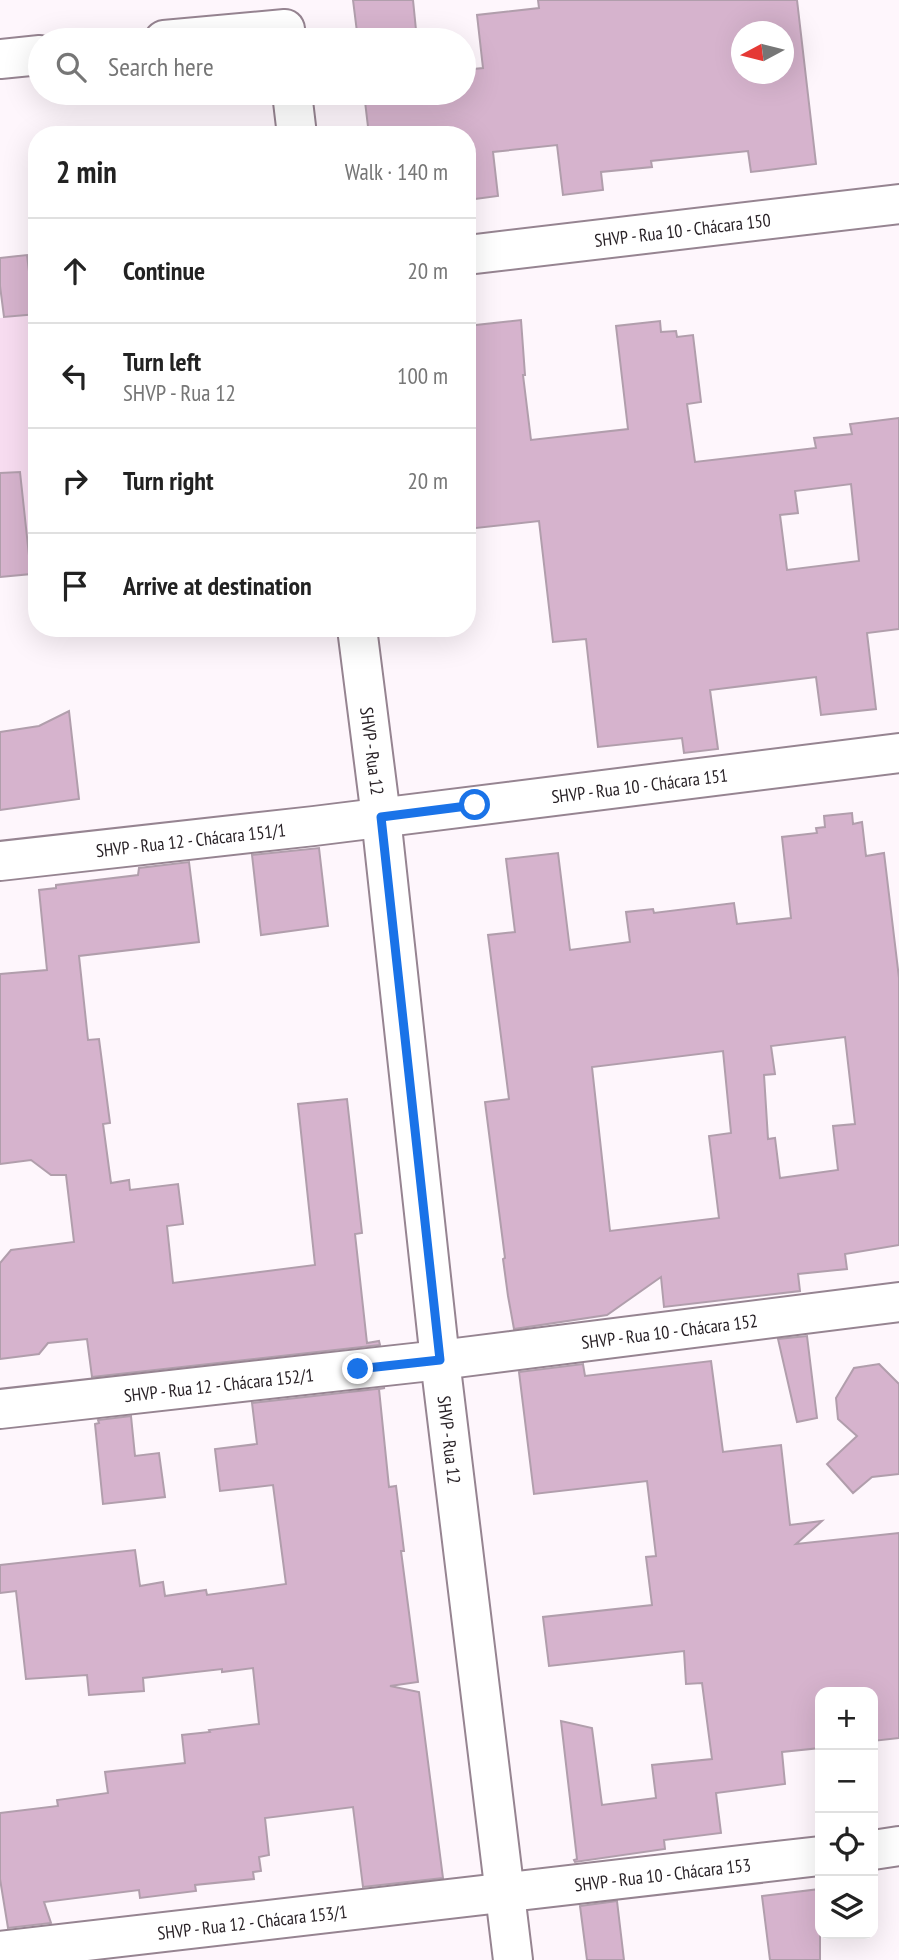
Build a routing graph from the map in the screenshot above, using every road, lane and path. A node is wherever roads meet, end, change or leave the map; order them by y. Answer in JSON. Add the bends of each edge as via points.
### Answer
{"nodes":[{"id":1,"x":285,"y":23,"type":"edge"},
{"id":2,"x":249,"y":28,"type":"edge"},
{"id":3,"x":28,"y":56,"type":"edge"},
{"id":4,"x":0,"y":59,"type":"edge"},
{"id":5,"x":293,"y":105,"type":"edge"},
{"id":6,"x":296,"y":126,"type":"edge"},
{"id":7,"x":899,"y":204,"type":"edge"},
{"id":8,"x":476,"y":255,"type":"edge"},
{"id":9,"x":358,"y":637,"type":"edge"},
{"id":10,"x":899,"y":753,"type":"edge"},
{"id":11,"x":381,"y":817,"type":"junction"},
{"id":12,"x":0,"y":861,"type":"edge"},
{"id":13,"x":899,"y":1302,"type":"edge"},
{"id":14,"x":440,"y":1360,"type":"junction"},
{"id":15,"x":0,"y":1409,"type":"edge"},
{"id":16,"x":899,"y":1846,"type":"edge"},
{"id":17,"x":878,"y":1849,"type":"edge"},
{"id":18,"x":815,"y":1857,"type":"edge"},
{"id":19,"x":505,"y":1893,"type":"junction"},
{"id":20,"x":0,"y":1951,"type":"edge"},
{"id":21,"x":513,"y":1960,"type":"edge"}],
"edges":[{"from":1,"to":2,"type":"street"},
{"from":3,"to":4,"type":"street"},
{"from":5,"to":6,"type":"street"},
{"from":7,"to":8,"type":"street","name":"SHVP - Rua 10 - Chácara 150"},
{"from":9,"to":11,"type":"street","name":"SHVP - Rua 12"},
{"from":10,"to":11,"type":"street","name":"SHVP - Rua 10 - Chácara 151"},
{"from":11,"to":12,"type":"street","name":"SHVP - Rua 12 - Chácara 151/1"},
{"from":11,"to":14,"type":"street","name":"SHVP - Rua 12"},
{"from":13,"to":14,"type":"street","name":"SHVP - Rua 10 - Chácara 152"},
{"from":14,"to":15,"type":"street","name":"SHVP - Rua 12 - Chácara 152/1"},
{"from":14,"to":19,"type":"street","name":"SHVP - Rua 12"},
{"from":16,"to":17,"type":"street"},
{"from":18,"to":19,"type":"street","name":"SHVP - Rua 10 - Chácara 153"},
{"from":19,"to":20,"type":"street","name":"SHVP - Rua 12 - Chácara 153/1"},
{"from":19,"to":21,"type":"street","name":"SHVP - Rua 12"}]}
